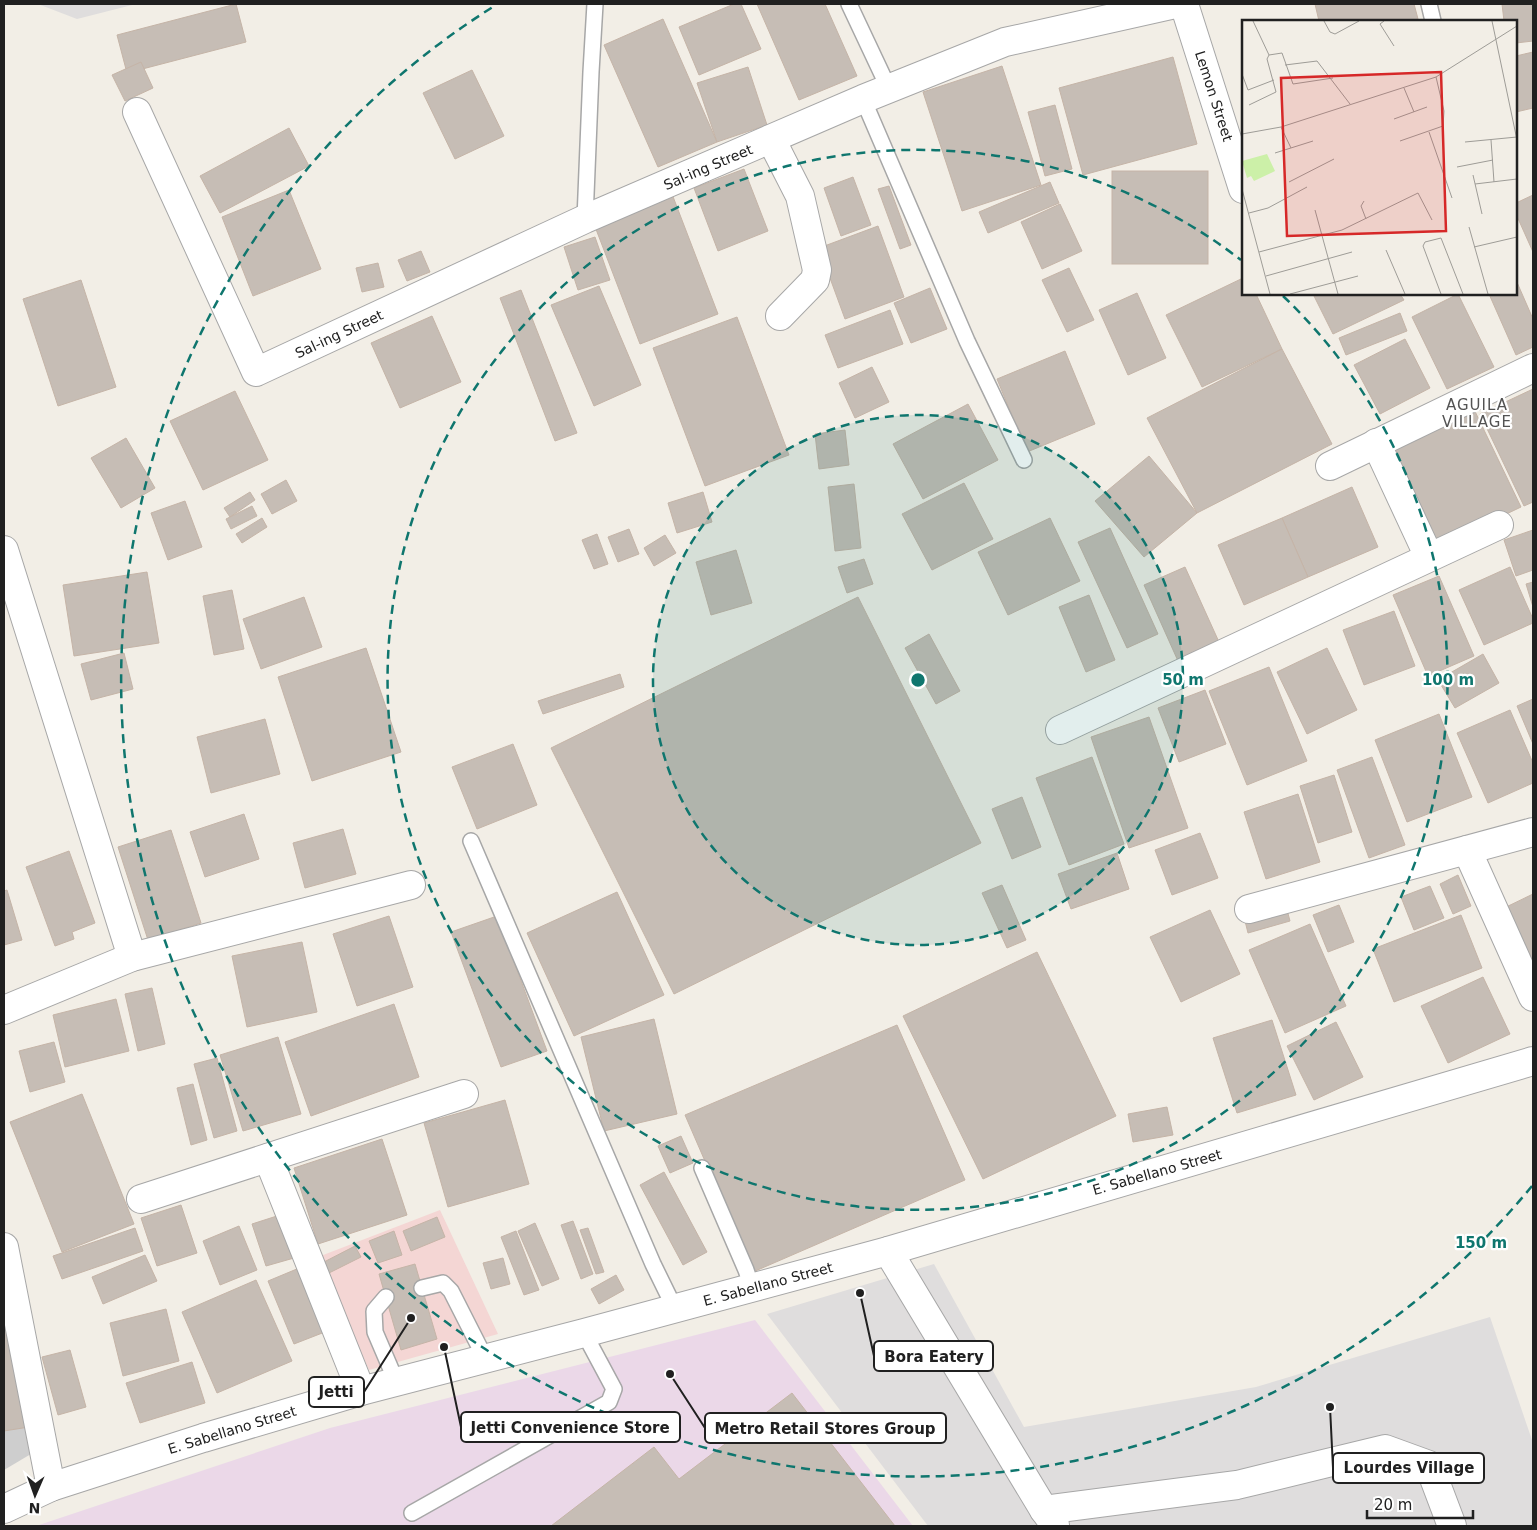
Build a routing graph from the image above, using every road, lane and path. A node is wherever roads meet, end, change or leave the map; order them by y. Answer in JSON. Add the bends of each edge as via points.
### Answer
{"nodes":[{"id":1,"x":595,"y":4,"type":"edge"},
{"id":2,"x":850,"y":4,"type":"edge"},
{"id":3,"x":1175,"y":4,"type":"edge"},
{"id":4,"x":1184,"y":4,"type":"edge"},
{"id":5,"x":1429,"y":4,"type":"edge"},
{"id":6,"x":1433,"y":20,"type":"edge"},
{"id":7,"x":889,"y":89,"type":"junction"},
{"id":8,"x":864,"y":99,"type":"junction"},
{"id":9,"x":137,"y":112,"type":"dead end"},
{"id":10,"x":771,"y":139,"type":"junction"},
{"id":11,"x":1242,"y":186,"type":"edge"},
{"id":12,"x":586,"y":219,"type":"junction"},
{"id":13,"x":780,"y":316,"type":"dead end"},
{"id":14,"x":1533,"y":368,"type":"edge"},
{"id":15,"x":1376,"y":443,"type":"junction"},
{"id":16,"x":1024,"y":460,"type":"dead end"},
{"id":17,"x":1330,"y":466,"type":"dead end"},
{"id":18,"x":1499,"y":525,"type":"dead end"},
{"id":19,"x":4,"y":550,"type":"edge"},
{"id":20,"x":1429,"y":557,"type":"junction"},
{"id":21,"x":1060,"y":730,"type":"dead end"},
{"id":22,"x":1533,"y":832,"type":"edge"},
{"id":23,"x":471,"y":841,"type":"dead end"},
{"id":24,"x":1467,"y":850,"type":"junction"},
{"id":25,"x":411,"y":885,"type":"dead end"},
{"id":26,"x":1249,"y":909,"type":"dead end"},
{"id":27,"x":132,"y":957,"type":"junction"},
{"id":28,"x":1533,"y":997,"type":"edge"},
{"id":29,"x":4,"y":1010,"type":"edge"},
{"id":30,"x":1533,"y":1061,"type":"edge"},
{"id":31,"x":464,"y":1094,"type":"dead end"},
{"id":32,"x":268,"y":1158,"type":"junction"},
{"id":33,"x":702,"y":1168,"type":"dead end"},
{"id":34,"x":142,"y":1199,"type":"dead end"},
{"id":35,"x":4,"y":1247,"type":"edge"},
{"id":36,"x":888,"y":1250,"type":"junction"},
{"id":37,"x":422,"y":1288,"type":"dead end"},
{"id":38,"x":752,"y":1288,"type":"junction"},
{"id":39,"x":386,"y":1297,"type":"dead end"},
{"id":40,"x":675,"y":1309,"type":"junction"},
{"id":41,"x":584,"y":1333,"type":"junction"},
{"id":42,"x":485,"y":1358,"type":"junction"},
{"id":43,"x":396,"y":1381,"type":"junction"},
{"id":44,"x":361,"y":1391,"type":"junction"},
{"id":45,"x":51,"y":1487,"type":"junction"},
{"id":46,"x":4,"y":1509,"type":"edge"},
{"id":47,"x":412,"y":1513,"type":"dead end"},
{"id":48,"x":1050,"y":1518,"type":"edge"},
{"id":49,"x":1452,"y":1526,"type":"edge"}],
"edges":[{"from":1,"to":12,"type":"lane"},
{"from":2,"to":7,"type":"lane"},
{"from":3,"to":7,"type":"street","name":"Sal-ing Street","via":[[1005,42]]},
{"from":4,"to":11,"type":"street","name":"Lemon Street"},
{"from":5,"to":6,"type":"lane"},
{"from":7,"to":8,"type":"street","name":"Sal-ing Street"},
{"from":8,"to":10,"type":"street","name":"Sal-ing Street"},
{"from":8,"to":16,"type":"lane","via":[[967,341]]},
{"from":9,"to":12,"type":"street","name":"Sal-ing Street","via":[[256,372]]},
{"from":10,"to":12,"type":"street","name":"Sal-ing Street"},
{"from":10,"to":13,"type":"street","via":[[800,196],[817,270],[815,280]]},
{"from":14,"to":15,"type":"street"},
{"from":15,"to":17,"type":"street"},
{"from":15,"to":20,"type":"street"},
{"from":18,"to":20,"type":"street"},
{"from":19,"to":27,"type":"street"},
{"from":20,"to":21,"type":"street"},
{"from":22,"to":24,"type":"street"},
{"from":23,"to":40,"type":"lane"},
{"from":24,"to":26,"type":"street"},
{"from":24,"to":28,"type":"street"},
{"from":25,"to":27,"type":"street"},
{"from":27,"to":29,"type":"street"},
{"from":30,"to":36,"type":"street","name":"E. Sabellano Street"},
{"from":31,"to":32,"type":"street"},
{"from":32,"to":34,"type":"street"},
{"from":32,"to":44,"type":"street"},
{"from":33,"to":38,"type":"lane"},
{"from":35,"to":45,"type":"street"},
{"from":36,"to":38,"type":"street","name":"E. Sabellano Street"},
{"from":36,"to":48,"type":"street"},
{"from":37,"to":42,"type":"lane","via":[[442,1283],[451,1291]]},
{"from":38,"to":40,"type":"street","name":"E. Sabellano Street"},
{"from":39,"to":43,"type":"lane","via":[[374,1311],[375,1332]]},
{"from":40,"to":41,"type":"street","name":"E. Sabellano Street"},
{"from":41,"to":42,"type":"street","name":"E. Sabellano Street"},
{"from":41,"to":47,"type":"lane","via":[[614,1390],[609,1402]]},
{"from":42,"to":43,"type":"street","name":"E. Sabellano Street"},
{"from":43,"to":44,"type":"street","name":"E. Sabellano Street"},
{"from":44,"to":45,"type":"street","name":"E. Sabellano Street"},
{"from":45,"to":46,"type":"street","name":"E. Sabellano Street"},
{"from":48,"to":49,"type":"street","via":[[1237,1485],[1385,1449],[1428,1465]]}]}
